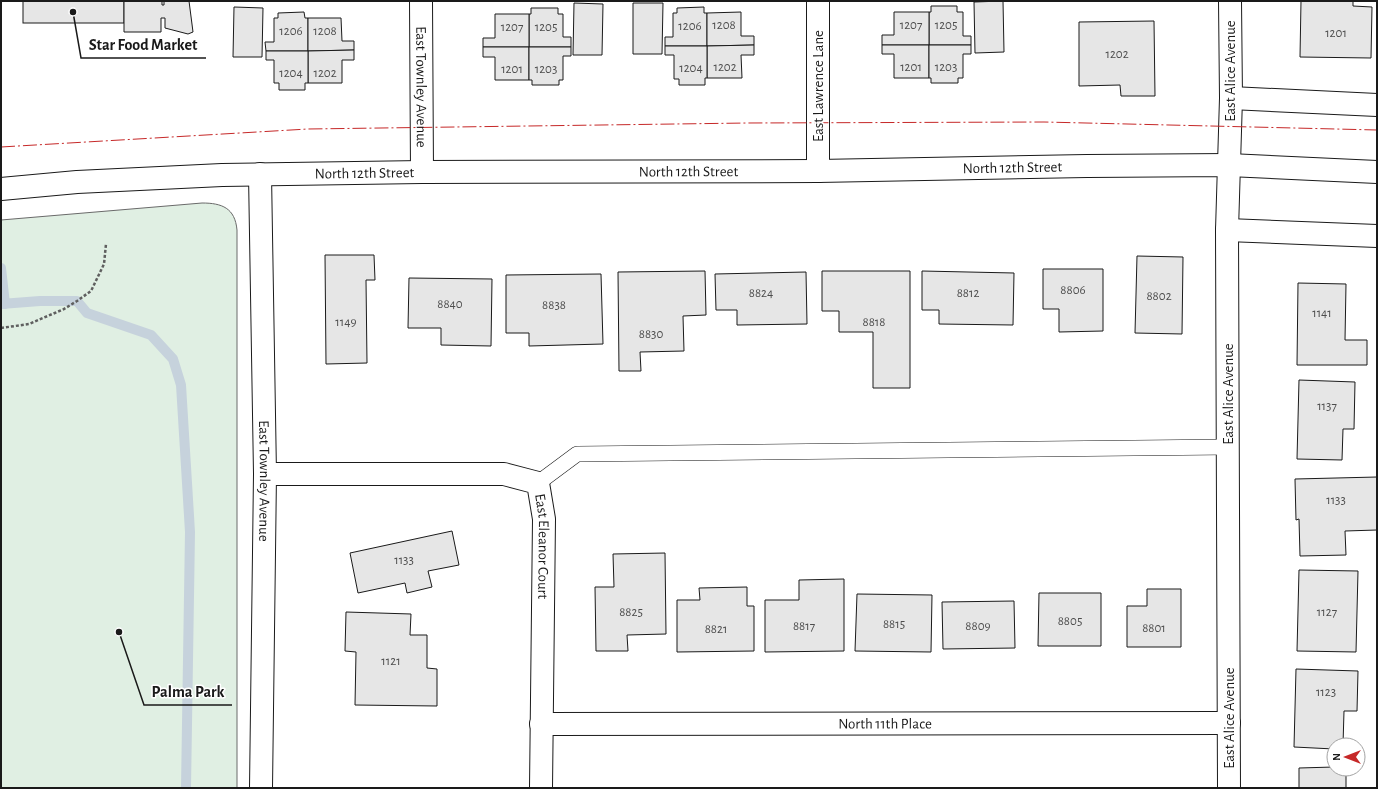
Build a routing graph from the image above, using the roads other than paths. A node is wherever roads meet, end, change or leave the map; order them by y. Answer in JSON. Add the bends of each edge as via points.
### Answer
{"nodes":[{"id":1,"x":421,"y":1,"type":"edge"},
{"id":2,"x":818,"y":1,"type":"edge"},
{"id":3,"x":1230,"y":1,"type":"edge"},
{"id":4,"x":1231,"y":98,"type":"junction"},
{"id":5,"x":1377,"y":105,"type":"edge"},
{"id":6,"x":1229,"y":165,"type":"junction"},
{"id":7,"x":818,"y":171,"type":"junction"},
{"id":8,"x":422,"y":172,"type":"junction"},
{"id":9,"x":1377,"y":172,"type":"edge"},
{"id":10,"x":260,"y":174,"type":"junction"},
{"id":11,"x":1,"y":189,"type":"edge"},
{"id":12,"x":1227,"y":230,"type":"junction"},
{"id":13,"x":1377,"y":236,"type":"edge"},
{"id":14,"x":1228,"y":446,"type":"junction"},
{"id":15,"x":264,"y":474,"type":"junction"},
{"id":16,"x":538,"y":484,"type":"junction"},
{"id":17,"x":1229,"y":723,"type":"junction"},
{"id":18,"x":541,"y":724,"type":"junction"},
{"id":19,"x":261,"y":788,"type":"edge"},
{"id":20,"x":541,"y":788,"type":"edge"},
{"id":21,"x":1229,"y":788,"type":"edge"}],
"edges":[{"from":1,"to":8,"type":"street","name":"East Townley Avenue"},
{"from":2,"to":7,"type":"street","name":"East Lawrence Lane"},
{"from":3,"to":4,"type":"street","name":"East Alice Avenue"},
{"from":4,"to":5,"type":"street"},
{"from":4,"to":6,"type":"street","name":"East Alice Avenue"},
{"from":6,"to":7,"type":"street","name":"North 12th Street"},
{"from":6,"to":9,"type":"street","name":"North 12th Street"},
{"from":6,"to":12,"type":"street","name":"East Alice Avenue"},
{"from":7,"to":8,"type":"street","name":"North 12th Street"},
{"from":8,"to":10,"type":"street","name":"North 12th Street"},
{"from":10,"to":11,"type":"street","name":"North 12th Street","via":[[77,182]]},
{"from":10,"to":15,"type":"street","name":"East Townley Avenue"},
{"from":12,"to":13,"type":"street"},
{"from":12,"to":14,"type":"street","name":"East Alice Avenue"},
{"from":14,"to":16,"type":"lane","via":[[577,454]]},
{"from":14,"to":17,"type":"street","name":"East Alice Avenue"},
{"from":15,"to":16,"type":"street","name":"East Eleanor Court","via":[[504,474]]},
{"from":15,"to":19,"type":"street","name":"East Townley Avenue"},
{"from":16,"to":18,"type":"street","name":"East Eleanor Court","via":[[544,519]]},
{"from":17,"to":18,"type":"street","name":"North 11th Place"},
{"from":17,"to":21,"type":"street","name":"East Alice Avenue"},
{"from":18,"to":20,"type":"street","name":"East Eleanor Court"}]}
